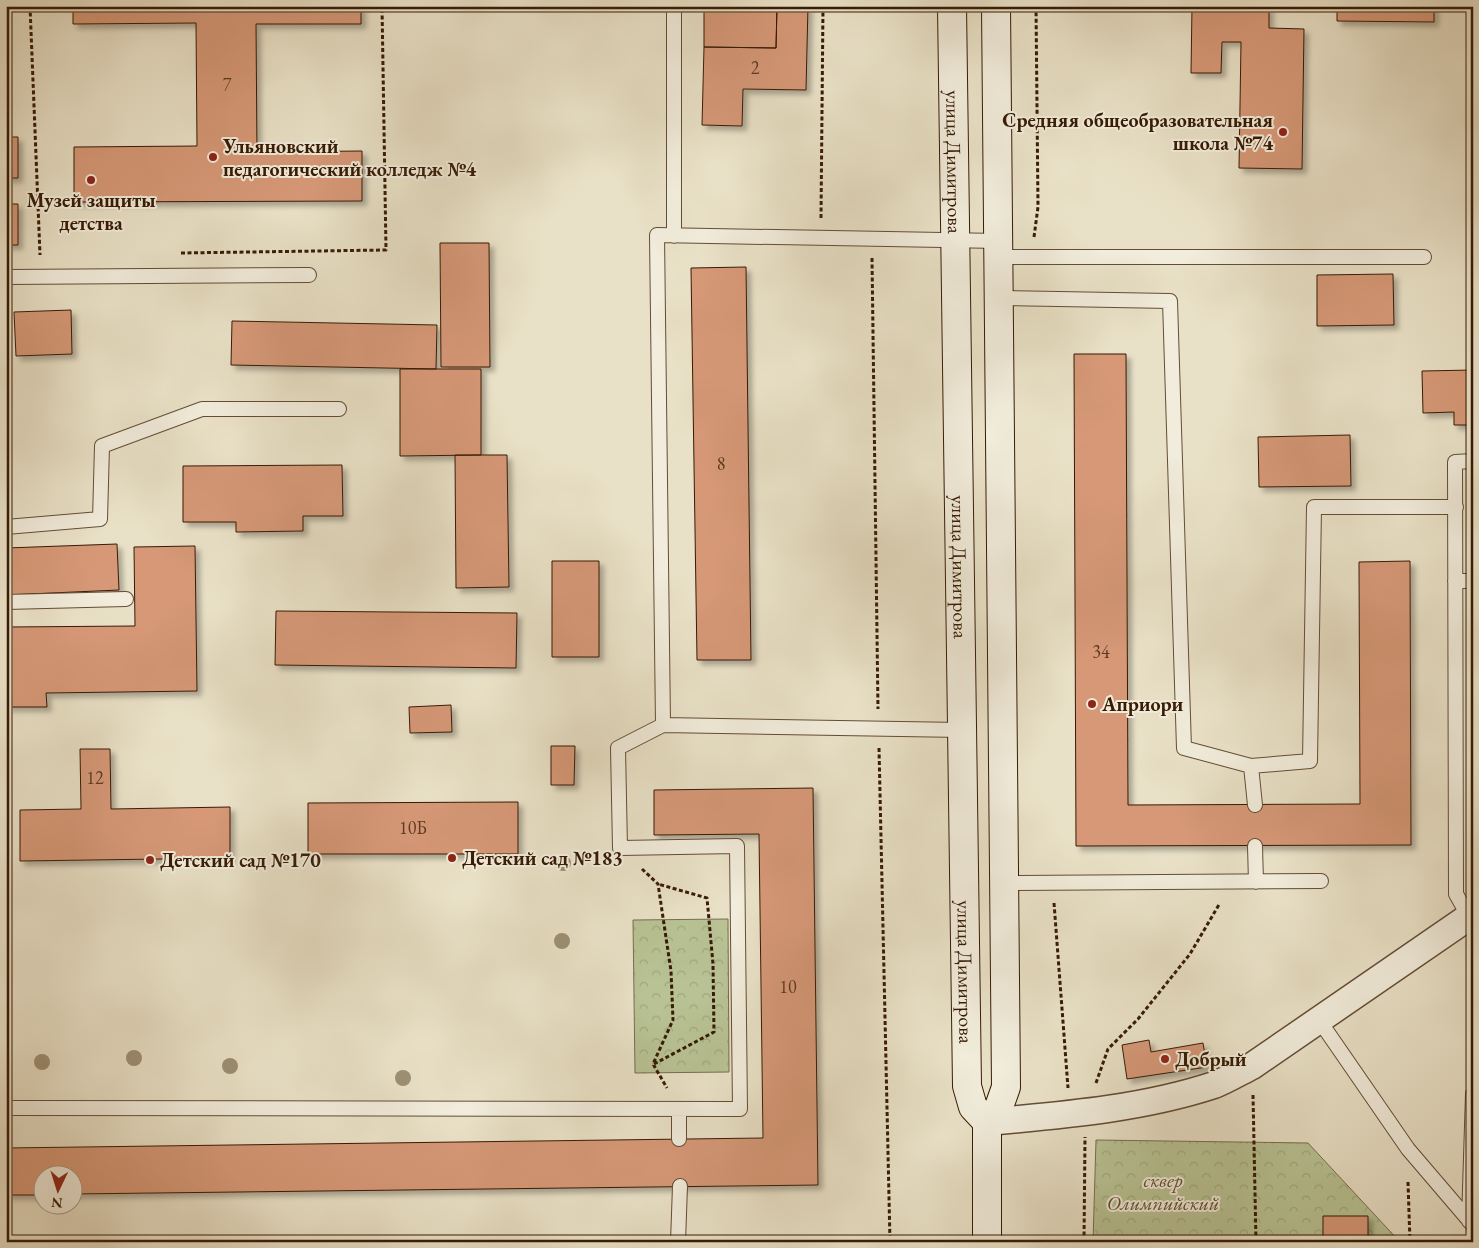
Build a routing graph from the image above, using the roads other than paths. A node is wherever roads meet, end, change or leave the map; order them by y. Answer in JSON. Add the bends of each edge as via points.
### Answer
{"nodes":[{"id":1,"x":674,"y":6,"type":"edge"},
{"id":2,"x":952,"y":6,"type":"edge"},
{"id":3,"x":996,"y":6,"type":"edge"},
{"id":4,"x":674,"y":236,"type":"junction"},
{"id":5,"x":956,"y":241,"type":"junction"},
{"id":6,"x":999,"y":249,"type":"junction"},
{"id":7,"x":1424,"y":257,"type":"dead end"},
{"id":8,"x":309,"y":275,"type":"dead end"},
{"id":9,"x":6,"y":277,"type":"edge"},
{"id":10,"x":956,"y":297,"type":"junction"},
{"id":11,"x":998,"y":298,"type":"junction"},
{"id":12,"x":339,"y":409,"type":"dead end"},
{"id":13,"x":1473,"y":461,"type":"edge"},
{"id":14,"x":1456,"y":507,"type":"junction"},
{"id":15,"x":6,"y":527,"type":"edge"},
{"id":16,"x":1456,"y":581,"type":"junction"},
{"id":17,"x":1473,"y":581,"type":"edge"},
{"id":18,"x":126,"y":599,"type":"dead end"},
{"id":19,"x":6,"y":602,"type":"edge"},
{"id":20,"x":663,"y":725,"type":"junction"},
{"id":21,"x":962,"y":730,"type":"junction"},
{"id":22,"x":1251,"y":766,"type":"junction"},
{"id":23,"x":1254,"y":805,"type":"dead end"},
{"id":24,"x":1255,"y":846,"type":"dead end"},
{"id":25,"x":1321,"y":881,"type":"dead end"},
{"id":26,"x":1256,"y":882,"type":"junction"},
{"id":27,"x":1004,"y":883,"type":"junction"},
{"id":28,"x":1471,"y":915,"type":"edge"},
{"id":29,"x":1319,"y":1020,"type":"junction"},
{"id":30,"x":1473,"y":1094,"type":"edge"},
{"id":31,"x":6,"y":1108,"type":"edge"},
{"id":32,"x":680,"y":1110,"type":"junction"},
{"id":33,"x":987,"y":1122,"type":"junction"},
{"id":34,"x":679,"y":1139,"type":"dead end"},
{"id":35,"x":680,"y":1186,"type":"dead end"},
{"id":36,"x":1471,"y":1223,"type":"edge"},
{"id":37,"x":678,"y":1242,"type":"edge"},
{"id":38,"x":987,"y":1242,"type":"edge"}],
"edges":[{"from":1,"to":4,"type":"lane"},
{"from":2,"to":5,"type":"main road","name":"улица Димитрова"},
{"from":3,"to":6,"type":"main road","name":"улица Димитрова"},
{"from":4,"to":5,"type":"lane"},
{"from":4,"to":20,"type":"lane","via":[[657,235]]},
{"from":5,"to":6,"type":"lane"},
{"from":5,"to":10,"type":"main road","name":"улица Димитрова"},
{"from":6,"to":7,"type":"lane","via":[[1032,258]]},
{"from":6,"to":11,"type":"main road","name":"улица Димитрова"},
{"from":8,"to":9,"type":"lane"},
{"from":10,"to":11,"type":"main road"},
{"from":10,"to":21,"type":"main road","name":"улица Димитрова"},
{"from":11,"to":22,"type":"lane","via":[[1170,301],[1184,748]]},
{"from":11,"to":27,"type":"main road","name":"улица Димитрова"},
{"from":12,"to":15,"type":"lane","via":[[202,410],[102,446],[100,519]]},
{"from":13,"to":14,"type":"lane","via":[[1455,462]]},
{"from":14,"to":16,"type":"lane"},
{"from":14,"to":22,"type":"lane","via":[[1314,507],[1310,760]]},
{"from":16,"to":17,"type":"lane"},
{"from":16,"to":28,"type":"lane","via":[[1456,894]]},
{"from":18,"to":19,"type":"lane"},
{"from":20,"to":21,"type":"lane"},
{"from":20,"to":32,"type":"lane","via":[[618,748],[620,848],[737,846],[740,1109]]},
{"from":21,"to":33,"type":"main road","name":"улица Димитрова","via":[[967,1086],[973,1107]]},
{"from":22,"to":23,"type":"lane"},
{"from":24,"to":26,"type":"lane"},
{"from":25,"to":26,"type":"lane"},
{"from":26,"to":27,"type":"lane"},
{"from":27,"to":33,"type":"main road","name":"улица Димитрова","via":[[1006,1087],[999,1107]]},
{"from":28,"to":29,"type":"street"},
{"from":29,"to":33,"type":"street","via":[[1252,1066],[1216,1084],[1086,1113]]},
{"from":29,"to":36,"type":"lane","via":[[1408,1149]]},
{"from":30,"to":36,"type":"lane"},
{"from":31,"to":32,"type":"lane"},
{"from":32,"to":34,"type":"lane"},
{"from":33,"to":38,"type":"main road"},
{"from":35,"to":37,"type":"lane"}]}
